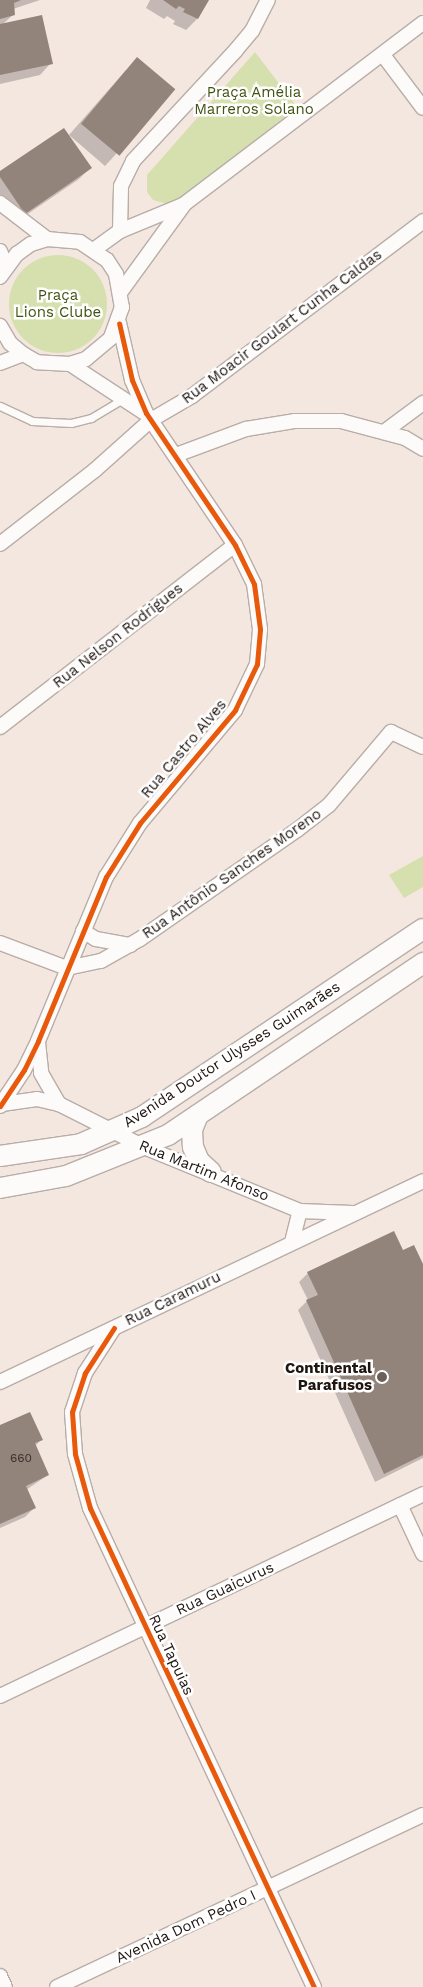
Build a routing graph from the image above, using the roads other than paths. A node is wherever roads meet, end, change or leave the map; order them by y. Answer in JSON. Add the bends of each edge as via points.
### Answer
{"nodes":[{"id":1,"x":268,"y":0,"type":"edge"},
{"id":2,"x":423,"y":23,"type":"edge"},
{"id":3,"x":383,"y":55,"type":"junction"},
{"id":4,"x":423,"y":108,"type":"edge"},
{"id":5,"x":0,"y":203,"type":"edge"},
{"id":6,"x":183,"y":205,"type":"junction"},
{"id":7,"x":423,"y":221,"type":"edge"},
{"id":8,"x":120,"y":231,"type":"junction"},
{"id":9,"x":47,"y":239,"type":"junction"},
{"id":10,"x":95,"y":249,"type":"junction"},
{"id":11,"x":0,"y":251,"type":"edge"},
{"id":12,"x":3,"y":272,"type":"edge"},
{"id":13,"x":122,"y":290,"type":"junction"},
{"id":14,"x":119,"y":323,"type":"junction"},
{"id":15,"x":0,"y":326,"type":"edge"},
{"id":16,"x":23,"y":354,"type":"junction"},
{"id":17,"x":0,"y":363,"type":"edge"},
{"id":18,"x":70,"y":364,"type":"junction"},
{"id":19,"x":124,"y":398,"type":"junction"},
{"id":20,"x":423,"y":403,"type":"edge"},
{"id":21,"x":0,"y":406,"type":"edge"},
{"id":22,"x":149,"y":417,"type":"junction"},
{"id":23,"x":384,"y":432,"type":"junction"},
{"id":24,"x":423,"y":449,"type":"edge"},
{"id":25,"x":176,"y":455,"type":"junction"},
{"id":26,"x":0,"y":544,"type":"edge"},
{"id":27,"x":236,"y":545,"type":"junction"},
{"id":28,"x":0,"y":727,"type":"edge"},
{"id":29,"x":423,"y":747,"type":"edge"},
{"id":30,"x":423,"y":929,"type":"edge"},
{"id":31,"x":83,"y":931,"type":"junction"},
{"id":32,"x":0,"y":943,"type":"edge"},
{"id":33,"x":130,"y":945,"type":"junction"},
{"id":34,"x":423,"y":962,"type":"edge"},
{"id":35,"x":67,"y":968,"type":"junction"},
{"id":36,"x":38,"y":1041,"type":"junction"},
{"id":37,"x":59,"y":1104,"type":"junction"},
{"id":38,"x":1,"y":1105,"type":"edge"},
{"id":39,"x":198,"y":1115,"type":"junction"},
{"id":40,"x":112,"y":1132,"type":"junction"},
{"id":41,"x":144,"y":1147,"type":"junction"},
{"id":42,"x":0,"y":1156,"type":"edge"},
{"id":43,"x":211,"y":1172,"type":"junction"},
{"id":44,"x":423,"y":1181,"type":"edge"},
{"id":45,"x":0,"y":1188,"type":"edge"},
{"id":46,"x":300,"y":1210,"type":"junction"},
{"id":47,"x":354,"y":1214,"type":"junction"},
{"id":48,"x":292,"y":1242,"type":"junction"},
{"id":49,"x":114,"y":1328,"type":"junction"},
{"id":50,"x":0,"y":1382,"type":"edge"},
{"id":51,"x":423,"y":1494,"type":"edge"},
{"id":52,"x":400,"y":1505,"type":"junction"},
{"id":53,"x":423,"y":1554,"type":"edge"},
{"id":54,"x":144,"y":1627,"type":"junction"},
{"id":55,"x":0,"y":1696,"type":"edge"},
{"id":56,"x":423,"y":1815,"type":"edge"},
{"id":57,"x":268,"y":1888,"type":"junction"},
{"id":58,"x":0,"y":1976,"type":"edge"},
{"id":59,"x":5,"y":1987,"type":"edge"},
{"id":60,"x":57,"y":1987,"type":"edge"},
{"id":61,"x":314,"y":1987,"type":"edge"}],
"edges":[{"from":1,"to":8,"type":"street","via":[[252,31],[133,161],[121,186]]},
{"from":2,"to":3,"type":"street"},
{"from":3,"to":4,"type":"street"},
{"from":3,"to":6,"type":"street"},
{"from":5,"to":9,"type":"street"},
{"from":6,"to":8,"type":"street"},
{"from":6,"to":13,"type":"street"},
{"from":7,"to":22,"type":"street","name":"Rua Moacir Goulart Cunha Caldas","via":[[192,396]]},
{"from":8,"to":10,"type":"street"},
{"from":9,"to":10,"type":"street","via":[[80,242]]},
{"from":9,"to":12,"type":"street","via":[[31,244]]},
{"from":10,"to":13,"type":"street","via":[[112,268]]},
{"from":11,"to":12,"type":"street"},
{"from":13,"to":14,"type":"street"},
{"from":14,"to":18,"type":"street","via":[[100,350]]},
{"from":14,"to":22,"type":"street","name":"Rua Castro Alves","via":[[132,380]]},
{"from":15,"to":16,"type":"street","via":[[10,343]]},
{"from":16,"to":17,"type":"street"},
{"from":16,"to":18,"type":"street","via":[[37,362]]},
{"from":18,"to":19,"type":"street","name":"Rua Castro Alves"},
{"from":19,"to":21,"type":"lane","via":[[91,418],[72,423],[32,421]]},
{"from":19,"to":22,"type":"street","name":"Rua Castro Alves"},
{"from":20,"to":23,"type":"street"},
{"from":22,"to":25,"type":"street","name":"Rua Castro Alves"},
{"from":22,"to":26,"type":"street","name":"Rua Moacir Goulart Cunha Caldas","via":[[95,470]]},
{"from":23,"to":24,"type":"street","via":[[405,438]]},
{"from":23,"to":25,"type":"street","via":[[341,421],[295,421],[246,429]]},
{"from":25,"to":27,"type":"street","name":"Rua Castro Alves"},
{"from":27,"to":28,"type":"street","name":"Rua Nelson Rodrigues"},
{"from":27,"to":31,"type":"street","name":"Rua Castro Alves","via":[[254,584],[260,629],[258,664],[234,710],[140,823],[106,877]]},
{"from":29,"to":33,"type":"street","name":"Rua Antônio Sanches Moreno","via":[[391,732],[329,805]]},
{"from":30,"to":40,"type":"main road","name":"Avenida Doutor Ulysses Guimarães","via":[[142,1117]]},
{"from":31,"to":33,"type":"street","name":"Rua Antônio Sanches Moreno","via":[[96,939]]},
{"from":31,"to":35,"type":"street","name":"Rua Castro Alves"},
{"from":32,"to":35,"type":"street"},
{"from":33,"to":35,"type":"street","name":"Rua Antônio Sanches Moreno","via":[[101,961]]},
{"from":34,"to":39,"type":"main road","name":"Avenida Doutor Ulysses Guimarães"},
{"from":35,"to":36,"type":"street","name":"Rua Castro Alves"},
{"from":36,"to":37,"type":"street","name":"Rua Castro Alves","via":[[41,1073]]},
{"from":36,"to":38,"type":"street","name":"Rua Castro Alves"},
{"from":37,"to":38,"type":"street","name":"Rua Martim Afonso","via":[[37,1099]]},
{"from":37,"to":40,"type":"street","name":"Rua Martim Afonso"},
{"from":39,"to":41,"type":"main road","name":"Avenida Doutor Ulysses Guimarães"},
{"from":39,"to":43,"type":"main road","via":[[192,1130],[193,1147],[199,1162]]},
{"from":40,"to":41,"type":"street","name":"Rua Martim Afonso"},
{"from":40,"to":42,"type":"main road","name":"Avenida Doutor Ulysses Guimarães","via":[[81,1144]]},
{"from":41,"to":43,"type":"street","name":"Rua Martim Afonso"},
{"from":41,"to":45,"type":"main road","name":"Avenida Doutor Ulysses Guimarães","via":[[66,1176]]},
{"from":43,"to":46,"type":"street","name":"Rua Martim Afonso"},
{"from":44,"to":47,"type":"street","name":"Rua Caramuru"},
{"from":46,"to":47,"type":"street","name":"Rua Martim Afonso"},
{"from":46,"to":48,"type":"street"},
{"from":47,"to":48,"type":"street","name":"Rua Caramuru"},
{"from":48,"to":49,"type":"street","name":"Rua Caramuru"},
{"from":49,"to":50,"type":"street","name":"Rua Caramuru"},
{"from":49,"to":54,"type":"street","name":"Rua Tapuias","via":[[85,1373],[72,1412],[75,1454],[90,1508]]},
{"from":51,"to":52,"type":"street","name":"Rua Guaicurus"},
{"from":52,"to":53,"type":"street"},
{"from":52,"to":54,"type":"street","name":"Rua Guaicurus"},
{"from":54,"to":55,"type":"street","name":"Rua Guaicurus"},
{"from":54,"to":57,"type":"street","name":"Rua Tapuias"},
{"from":56,"to":57,"type":"street","name":"Avenida Dom Pedro I"},
{"from":57,"to":60,"type":"street","name":"Avenida Dom Pedro I"},
{"from":57,"to":61,"type":"street","name":"Rua Tapuias"},
{"from":58,"to":59,"type":"street"}]}
